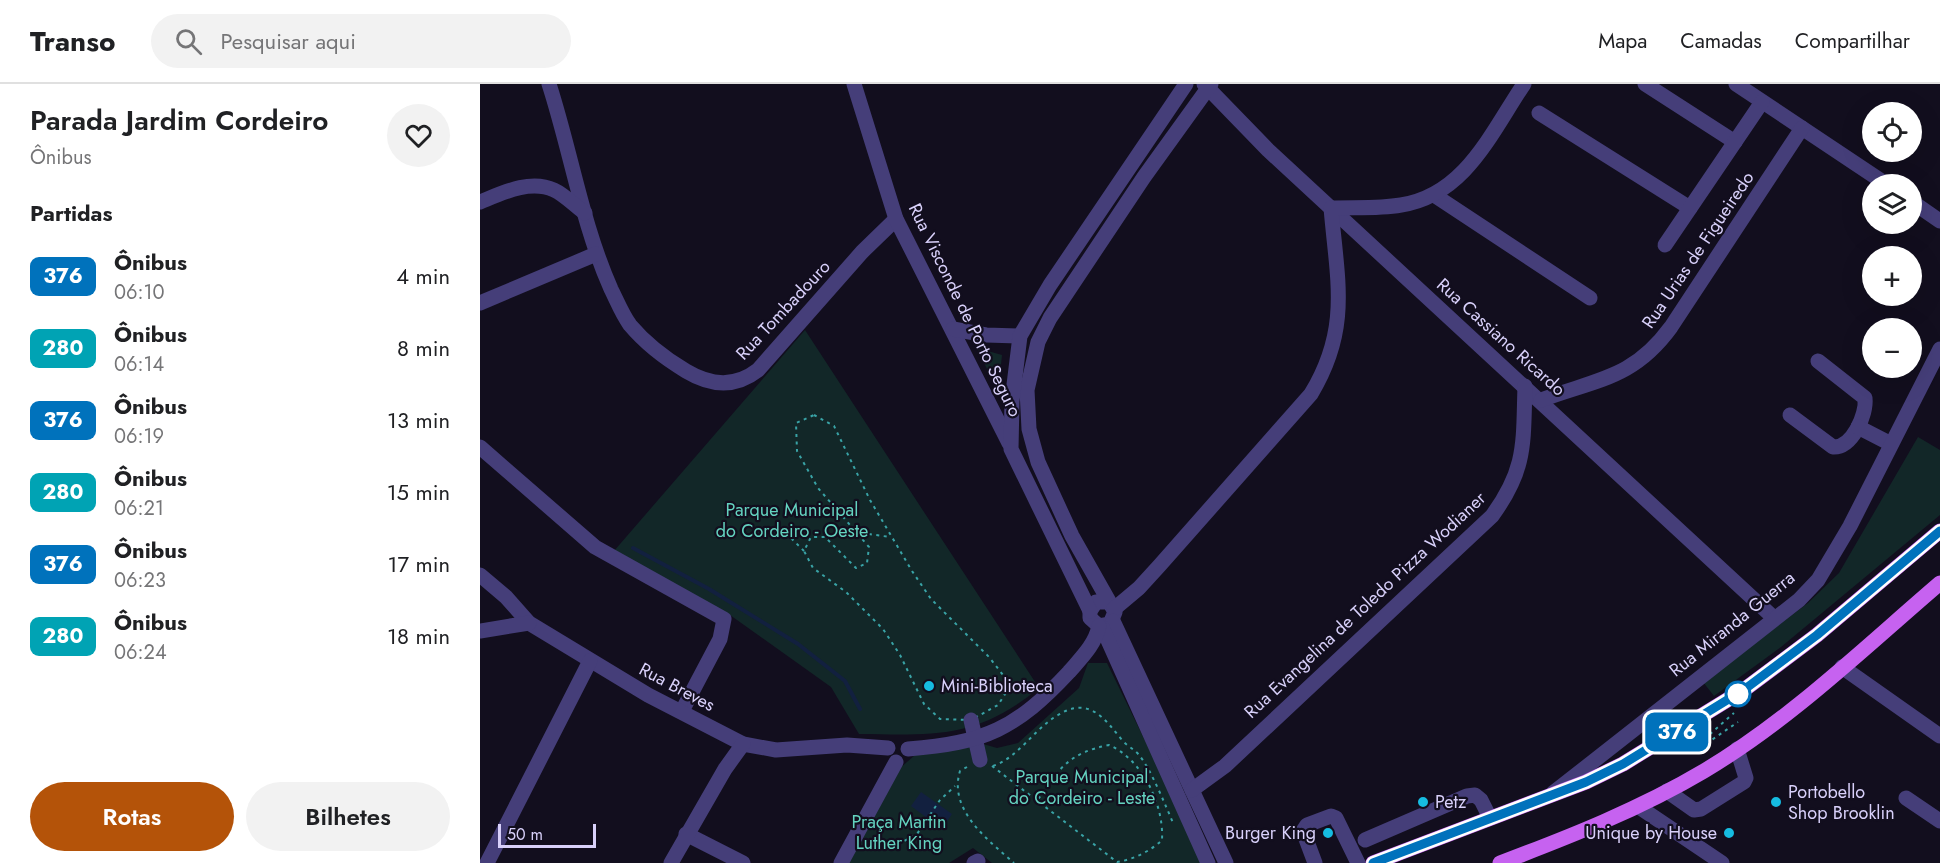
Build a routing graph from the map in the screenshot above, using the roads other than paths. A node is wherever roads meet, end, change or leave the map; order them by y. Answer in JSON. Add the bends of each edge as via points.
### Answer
{"nodes":[{"id":1,"x":549,"y":84,"type":"edge"},
{"id":2,"x":854,"y":84,"type":"edge"},
{"id":3,"x":1186,"y":84,"type":"edge"},
{"id":4,"x":1524,"y":84,"type":"edge"},
{"id":5,"x":1645,"y":84,"type":"edge"},
{"id":6,"x":1736,"y":84,"type":"edge"},
{"id":7,"x":1208,"y":85,"type":"edge"},
{"id":8,"x":1762,"y":102,"type":"junction"},
{"id":9,"x":1539,"y":113,"type":"dead end"},
{"id":10,"x":1802,"y":128,"type":"junction"},
{"id":11,"x":1736,"y":142,"type":"junction"},
{"id":12,"x":1871,"y":174,"type":"edge"},
{"id":13,"x":1434,"y":195,"type":"junction"},
{"id":14,"x":480,"y":202,"type":"edge"},
{"id":15,"x":1331,"y":208,"type":"junction"},
{"id":16,"x":1690,"y":208,"type":"junction"},
{"id":17,"x":1922,"y":209,"type":"edge"},
{"id":18,"x":585,"y":213,"type":"junction"},
{"id":19,"x":896,"y":219,"type":"junction"},
{"id":20,"x":1940,"y":221,"type":"edge"},
{"id":21,"x":1665,"y":245,"type":"dead end"},
{"id":22,"x":596,"y":254,"type":"junction"},
{"id":23,"x":1050,"y":285,"type":"junction"},
{"id":24,"x":1064,"y":297,"type":"junction"},
{"id":25,"x":1590,"y":298,"type":"dead end"},
{"id":26,"x":480,"y":303,"type":"edge"},
{"id":27,"x":1035,"y":309,"type":"junction"},
{"id":28,"x":1050,"y":318,"type":"junction"},
{"id":29,"x":953,"y":329,"type":"junction"},
{"id":30,"x":1020,"y":336,"type":"junction"},
{"id":31,"x":1940,"y":349,"type":"edge"},
{"id":32,"x":1818,"y":361,"type":"dead end"},
{"id":33,"x":1525,"y":387,"type":"junction"},
{"id":34,"x":1541,"y":400,"type":"junction"},
{"id":35,"x":1790,"y":415,"type":"dead end"},
{"id":36,"x":1858,"y":426,"type":"junction"},
{"id":37,"x":1891,"y":444,"type":"junction"},
{"id":38,"x":480,"y":447,"type":"edge"},
{"id":39,"x":1011,"y":449,"type":"junction"},
{"id":40,"x":1940,"y":531,"type":"edge"},
{"id":41,"x":480,"y":575,"type":"edge"},
{"id":42,"x":1940,"y":583,"type":"edge"},
{"id":43,"x":1107,"y":617,"type":"junction"},
{"id":44,"x":1774,"y":618,"type":"junction"},
{"id":45,"x":530,"y":623,"type":"junction"},
{"id":46,"x":480,"y":631,"type":"edge"},
{"id":47,"x":590,"y":661,"type":"junction"},
{"id":48,"x":1842,"y":667,"type":"junction"},
{"id":49,"x":682,"y":711,"type":"junction"},
{"id":50,"x":971,"y":720,"type":"road end"},
{"id":51,"x":1940,"y":736,"type":"edge"},
{"id":52,"x":975,"y":738,"type":"junction"},
{"id":53,"x":743,"y":744,"type":"junction"},
{"id":54,"x":1737,"y":749,"type":"junction"},
{"id":55,"x":892,"y":755,"type":"junction"},
{"id":56,"x":986,"y":763,"type":"road end"},
{"id":57,"x":1192,"y":790,"type":"junction"},
{"id":58,"x":1667,"y":791,"type":"junction"},
{"id":59,"x":1551,"y":795,"type":"junction"},
{"id":60,"x":1906,"y":798,"type":"dead end"},
{"id":61,"x":1639,"y":807,"type":"junction"},
{"id":62,"x":1490,"y":818,"type":"junction"},
{"id":63,"x":1940,"y":821,"type":"edge"},
{"id":64,"x":686,"y":834,"type":"junction"},
{"id":65,"x":1365,"y":840,"type":"dead end"},
{"id":66,"x":1523,"y":860,"type":"edge"},
{"id":67,"x":486,"y":863,"type":"edge"},
{"id":68,"x":671,"y":863,"type":"edge"},
{"id":69,"x":742,"y":863,"type":"edge"},
{"id":70,"x":841,"y":863,"type":"edge"},
{"id":71,"x":1208,"y":863,"type":"edge"},
{"id":72,"x":1227,"y":863,"type":"edge"},
{"id":73,"x":1315,"y":863,"type":"edge"},
{"id":74,"x":1358,"y":863,"type":"edge"},
{"id":75,"x":1373,"y":863,"type":"edge"},
{"id":76,"x":1500,"y":863,"type":"edge"},
{"id":77,"x":1722,"y":863,"type":"edge"}],
"edges":[{"from":1,"to":18,"type":"street","name":"Rua Tombadouro"},
{"from":2,"to":19,"type":"street","name":"Rua Visconde de Porto Seguro"},
{"from":3,"to":23,"type":"street"},
{"from":4,"to":13,"type":"street","via":[[1455,183]]},
{"from":5,"to":11,"type":"street"},
{"from":6,"to":8,"type":"street"},
{"from":7,"to":15,"type":"street","name":"Rua Cassiano Ricardo"},
{"from":7,"to":24,"type":"street"},
{"from":8,"to":10,"type":"street"},
{"from":8,"to":11,"type":"street"},
{"from":9,"to":16,"type":"street"},
{"from":10,"to":12,"type":"street"},
{"from":10,"to":34,"type":"street","name":"Rua Urias de Figueiredo","via":[[1652,351],[1619,374]]},
{"from":11,"to":16,"type":"street"},
{"from":13,"to":15,"type":"street","via":[[1394,206]]},
{"from":13,"to":25,"type":"street"},
{"from":14,"to":18,"type":"street","via":[[537,186],[554,190]]},
{"from":15,"to":33,"type":"street","name":"Rua Cassiano Ricardo"},
{"from":15,"to":43,"type":"street","via":[[1339,323],[1320,379],[1160,566]]},
{"from":16,"to":21,"type":"street"},
{"from":17,"to":20,"type":"street"},
{"from":18,"to":22,"type":"street","name":"Rua Tombadouro"},
{"from":19,"to":22,"type":"street","name":"Rua Tombadouro","via":[[758,370],[737,382],[714,383],[697,377],[649,344],[621,310]]},
{"from":19,"to":29,"type":"street","name":"Rua Visconde de Porto Seguro"},
{"from":22,"to":26,"type":"street"},
{"from":23,"to":24,"type":"street","via":[[1056,296]]},
{"from":23,"to":27,"type":"street"},
{"from":24,"to":28,"type":"street"},
{"from":27,"to":28,"type":"street","via":[[1045,310]]},
{"from":27,"to":30,"type":"street"},
{"from":28,"to":43,"type":"street","via":[[1038,342],[1027,390],[1032,444]]},
{"from":29,"to":30,"type":"street"},
{"from":29,"to":39,"type":"street","name":"Rua Visconde de Porto Seguro"},
{"from":30,"to":39,"type":"street"},
{"from":31,"to":37,"type":"street","name":"Rua Miranda Guerra"},
{"from":32,"to":36,"type":"street","via":[[1862,393],[1866,404]]},
{"from":33,"to":34,"type":"street","name":"Rua Cassiano Ricardo"},
{"from":33,"to":57,"type":"street","name":"Rua Evangelina de Toledo Pizza Wodianer","via":[[1522,457],[1508,494],[1492,516],[1225,766]]},
{"from":34,"to":44,"type":"street","name":"Rua Cassiano Ricardo"},
{"from":35,"to":36,"type":"street","via":[[1833,447],[1845,443]]},
{"from":36,"to":37,"type":"street"},
{"from":37,"to":44,"type":"street","name":"Rua Miranda Guerra","via":[[1818,580]]},
{"from":38,"to":49,"type":"street","via":[[595,548],[724,619],[720,639]]},
{"from":39,"to":43,"type":"street","name":"Rua Visconde de Porto Seguro","via":[[1090,610],[1090,618]]},
{"from":40,"to":59,"type":"main road","via":[[1817,635],[1738,694],[1623,764]]},
{"from":41,"to":45,"type":"street","name":"Rua Breves"},
{"from":42,"to":48,"type":"main road"},
{"from":43,"to":52,"type":"street","via":[[1093,643],[1032,708],[996,732]]},
{"from":43,"to":57,"type":"street"},
{"from":43,"to":71,"type":"street"},
{"from":44,"to":59,"type":"street","name":"Rua Miranda Guerra"},
{"from":45,"to":46,"type":"street"},
{"from":45,"to":47,"type":"street","name":"Rua Breves"},
{"from":47,"to":49,"type":"street","name":"Rua Breves"},
{"from":47,"to":67,"type":"street"},
{"from":48,"to":51,"type":"street"},
{"from":48,"to":54,"type":"main road"},
{"from":49,"to":53,"type":"street","name":"Rua Breves"},
{"from":50,"to":52,"type":"street"},
{"from":52,"to":55,"type":"street","via":[[908,749],[905,759]]},
{"from":52,"to":56,"type":"street"},
{"from":53,"to":55,"type":"street","name":"Rua Breves","via":[[776,750],[847,745]]},
{"from":53,"to":64,"type":"street"},
{"from":54,"to":58,"type":"main road"},
{"from":54,"to":58,"type":"street","via":[[1746,772],[1744,783],[1701,809],[1688,808]]},
{"from":55,"to":70,"type":"street"},
{"from":57,"to":72,"type":"street"},
{"from":58,"to":61,"type":"main road"},
{"from":59,"to":62,"type":"main road"},
{"from":60,"to":63,"type":"street"},
{"from":61,"to":66,"type":"main road"},
{"from":61,"to":77,"type":"street"},
{"from":62,"to":65,"type":"street","via":[[1481,800],[1475,795],[1467,796]]},
{"from":62,"to":75,"type":"main road"},
{"from":64,"to":68,"type":"street"},
{"from":64,"to":69,"type":"street"},
{"from":66,"to":76,"type":"main road"},
{"from":73,"to":74,"type":"street","via":[[1303,831],[1307,825],[1332,816]]}]}
